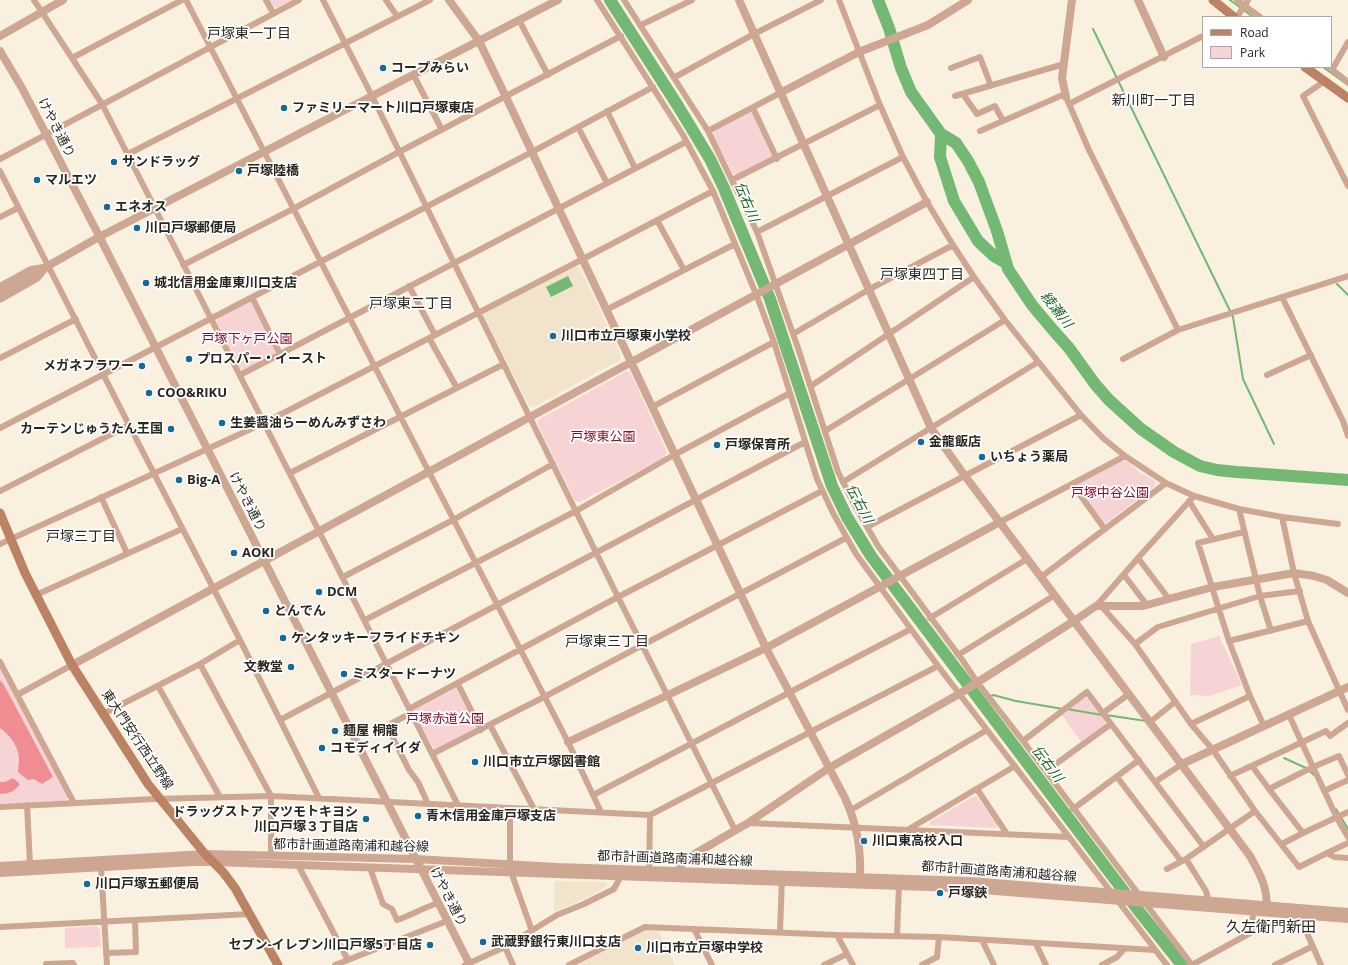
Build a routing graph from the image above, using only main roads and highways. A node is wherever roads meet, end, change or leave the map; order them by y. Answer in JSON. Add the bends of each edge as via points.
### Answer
{"nodes":[{"id":1,"x":1213,"y":0,"type":"edge"},
{"id":2,"x":1233,"y":16,"type":"edge"},
{"id":3,"x":1306,"y":68,"type":"edge"},
{"id":4,"x":1348,"y":98,"type":"edge"},
{"id":5,"x":0,"y":513,"type":"edge"},
{"id":6,"x":278,"y":965,"type":"edge"}],
"edges":[{"from":1,"to":2,"type":"main road"},
{"from":3,"to":4,"type":"main road"},
{"from":5,"to":6,"type":"main road","name":"東大門安行西立野線","via":[[25,573],[72,665],[160,799],[235,888]]}]}
